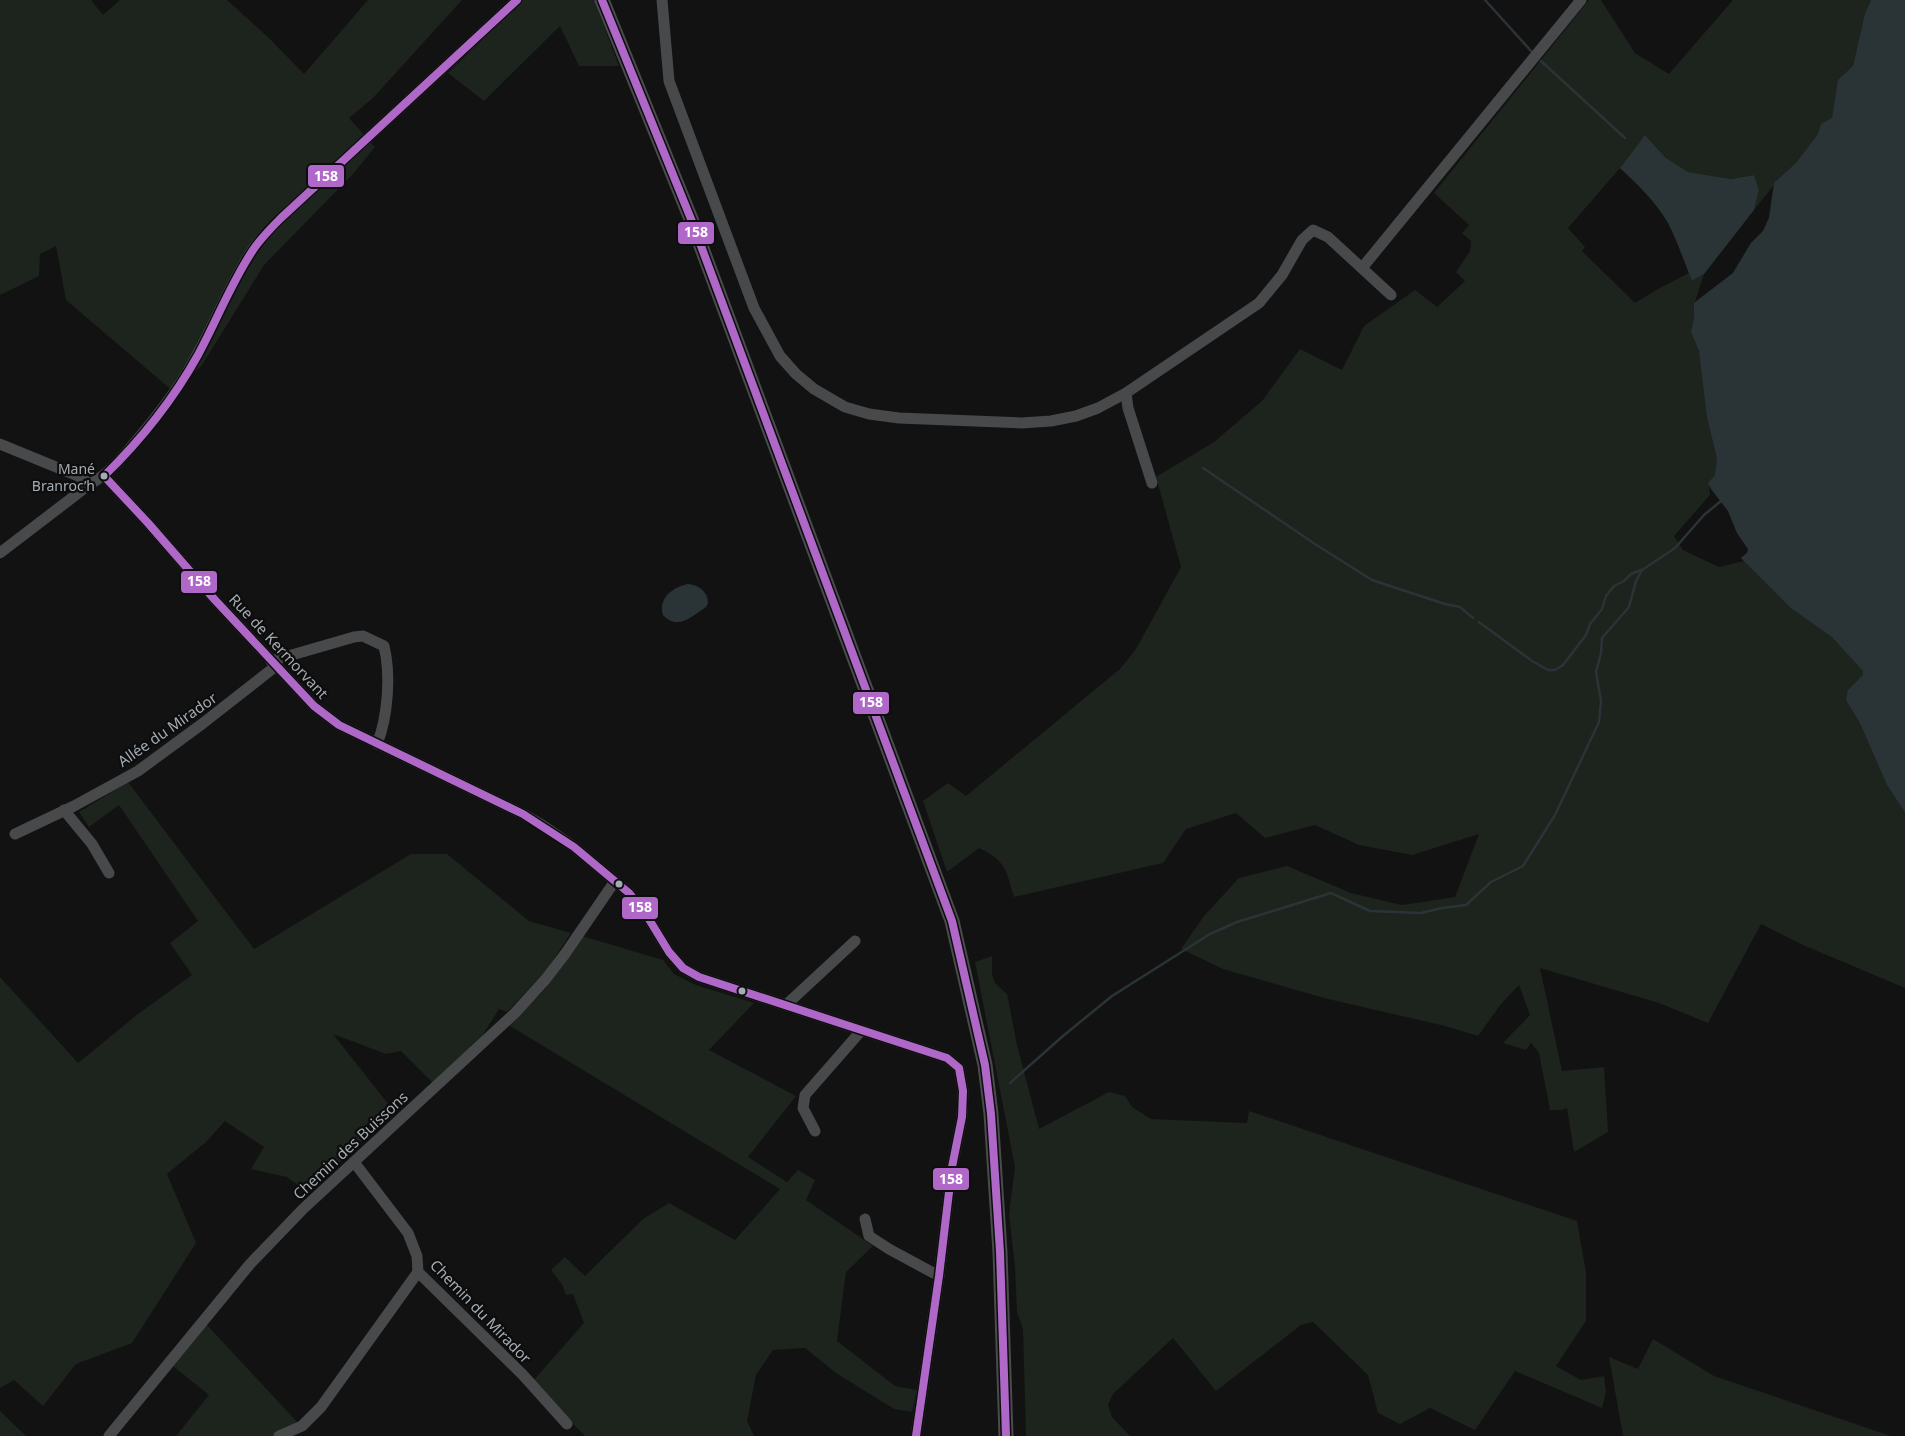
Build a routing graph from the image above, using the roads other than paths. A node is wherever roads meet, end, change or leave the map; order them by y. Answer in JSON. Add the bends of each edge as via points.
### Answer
{"nodes":[{"id":1,"x":517,"y":0,"type":"edge"},
{"id":2,"x":602,"y":0,"type":"edge"},
{"id":3,"x":662,"y":0,"type":"edge"},
{"id":4,"x":1581,"y":0,"type":"edge"},
{"id":5,"x":1362,"y":268,"type":"junction"},
{"id":6,"x":1391,"y":295,"type":"dead end"},
{"id":7,"x":1126,"y":393,"type":"junction"},
{"id":8,"x":0,"y":444,"type":"edge"},
{"id":9,"x":104,"y":476,"type":"junction"},
{"id":10,"x":1152,"y":483,"type":"dead end"},
{"id":11,"x":90,"y":484,"type":"junction"},
{"id":12,"x":0,"y":553,"type":"edge"},
{"id":13,"x":273,"y":663,"type":"junction"},
{"id":14,"x":377,"y":744,"type":"junction"},
{"id":15,"x":64,"y":810,"type":"junction"},
{"id":16,"x":15,"y":834,"type":"dead end"},
{"id":17,"x":109,"y":873,"type":"dead end"},
{"id":18,"x":615,"y":881,"type":"junction"},
{"id":19,"x":855,"y":941,"type":"dead end"},
{"id":20,"x":786,"y":1005,"type":"junction"},
{"id":21,"x":861,"y":1031,"type":"junction"},
{"id":22,"x":814,"y":1131,"type":"dead end"},
{"id":23,"x":354,"y":1162,"type":"junction"},
{"id":24,"x":865,"y":1219,"type":"dead end"},
{"id":25,"x":418,"y":1272,"type":"junction"},
{"id":26,"x":939,"y":1276,"type":"junction"},
{"id":27,"x":567,"y":1424,"type":"dead end"},
{"id":28,"x":110,"y":1436,"type":"edge"},
{"id":29,"x":279,"y":1436,"type":"edge"},
{"id":30,"x":916,"y":1436,"type":"edge"},
{"id":31,"x":1006,"y":1436,"type":"edge"}],
"edges":[{"from":1,"to":9,"type":"street","via":[[281,218],[254,248],[198,355],[163,410]]},
{"from":2,"to":31,"type":"main road","via":[[690,219],[952,921],[985,1065],[991,1114],[1000,1252]]},
{"from":3,"to":7,"type":"street","via":[[672,90],[754,308],[780,356],[796,374],[845,407],[899,418],[1051,422],[1098,408]]},
{"from":4,"to":5,"type":"street"},
{"from":5,"to":6,"type":"street"},
{"from":5,"to":7,"type":"street","via":[[1328,237],[1313,230],[1302,240],[1282,275],[1259,303]]},
{"from":7,"to":10,"type":"street"},
{"from":8,"to":11,"type":"street"},
{"from":9,"to":11,"type":"street"},
{"from":9,"to":13,"type":"street","name":"Rue de Kermorvant"},
{"from":11,"to":12,"type":"street"},
{"from":13,"to":14,"type":"street","name":"Rue de Kermorvant","via":[[314,706],[339,725]]},
{"from":13,"to":14,"type":"street","via":[[354,637],[363,636],[384,646],[387,689],[382,732]]},
{"from":13,"to":15,"type":"street","name":"Allée du Mirador","via":[[224,707],[138,771]]},
{"from":14,"to":18,"type":"street","name":"Rue de Kermorvant","via":[[542,825]]},
{"from":15,"to":16,"type":"street","name":"Allée du Mirador"},
{"from":15,"to":17,"type":"street","via":[[92,844]]},
{"from":18,"to":20,"type":"street","name":"Rue de Kermorvant","via":[[630,894],[683,968],[699,977]]},
{"from":18,"to":23,"type":"street","name":"Chemin des Buissons","via":[[545,980],[515,1013]]},
{"from":19,"to":20,"type":"street"},
{"from":20,"to":21,"type":"street","name":"Rue de Kermorvant"},
{"from":21,"to":22,"type":"street","via":[[805,1094],[803,1108]]},
{"from":21,"to":26,"type":"street","name":"Rue de Kermorvant","via":[[947,1058],[959,1068],[963,1091],[962,1117],[952,1167]]},
{"from":23,"to":25,"type":"street","name":"Chemin du Mirador","via":[[408,1233],[415,1250]]},
{"from":23,"to":28,"type":"street","name":"Chemin des Buissons","via":[[250,1264]]},
{"from":24,"to":26,"type":"street","via":[[869,1236]]},
{"from":25,"to":27,"type":"street","name":"Chemin du Mirador","via":[[523,1375]]},
{"from":25,"to":29,"type":"street","via":[[321,1407],[302,1426]]},
{"from":26,"to":30,"type":"street","name":"Rue de Kermorvant"}]}
